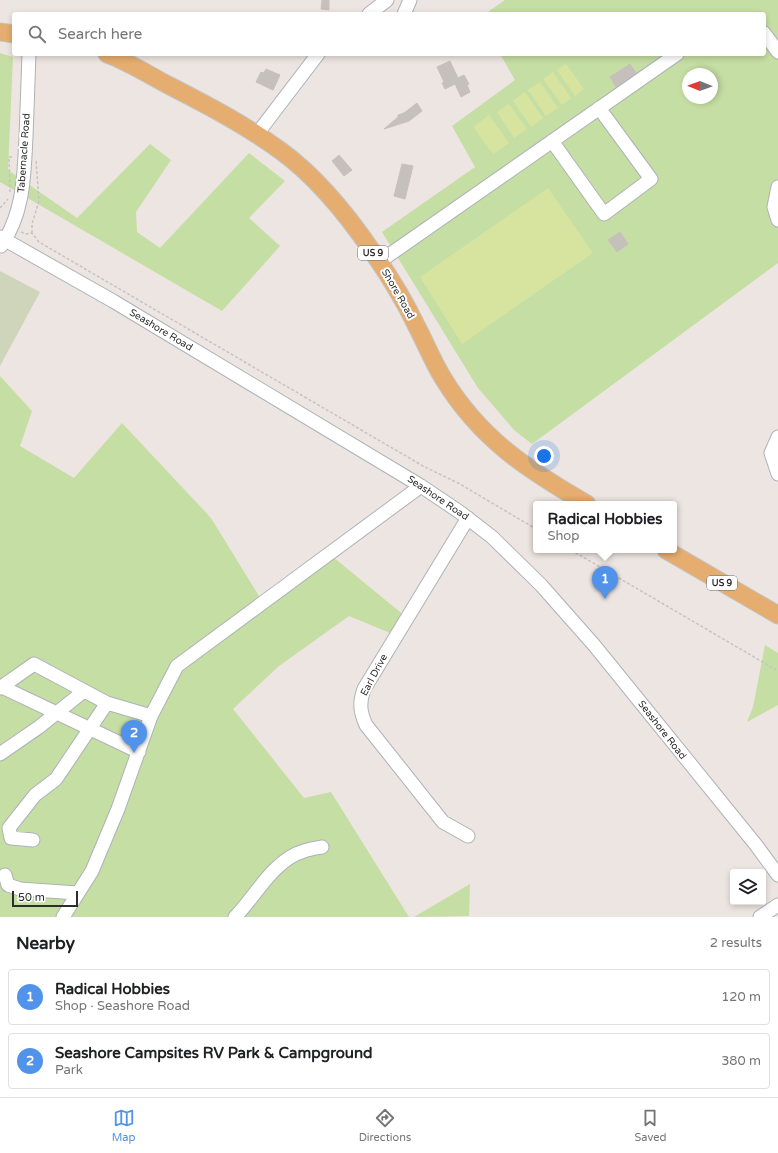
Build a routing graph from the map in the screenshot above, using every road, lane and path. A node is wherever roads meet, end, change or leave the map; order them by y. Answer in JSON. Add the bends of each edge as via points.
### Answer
{"nodes":[{"id":1,"x":387,"y":0,"type":"edge"},
{"id":2,"x":410,"y":0,"type":"edge"},
{"id":3,"x":371,"y":12,"type":"edge"},
{"id":4,"x":405,"y":12,"type":"edge"},
{"id":5,"x":0,"y":32,"type":"edge"},
{"id":6,"x":12,"y":34,"type":"edge"},
{"id":7,"x":766,"y":36,"type":"edge"},
{"id":8,"x":778,"y":52,"type":"edge"},
{"id":9,"x":29,"y":56,"type":"edge"},
{"id":10,"x":111,"y":56,"type":"edge"},
{"id":11,"x":316,"y":56,"type":"edge"},
{"id":12,"x":674,"y":56,"type":"edge"},
{"id":13,"x":599,"y":108,"type":"junction"},
{"id":14,"x":257,"y":134,"type":"junction"},
{"id":15,"x":552,"y":141,"type":"junction"},
{"id":16,"x":25,"y":156,"type":"junction"},
{"id":17,"x":778,"y":188,"type":"edge"},
{"id":18,"x":0,"y":208,"type":"edge"},
{"id":19,"x":778,"y":220,"type":"edge"},
{"id":20,"x":32,"y":232,"type":"junction"},
{"id":21,"x":26,"y":234,"type":"dead end"},
{"id":22,"x":2,"y":241,"type":"edge"},
{"id":23,"x":379,"y":262,"type":"junction"},
{"id":24,"x":778,"y":437,"type":"edge"},
{"id":25,"x":778,"y":474,"type":"edge"},
{"id":26,"x":421,"y":486,"type":"junction"},
{"id":27,"x":582,"y":501,"type":"edge"},
{"id":28,"x":468,"y":518,"type":"junction"},
{"id":29,"x":533,"y":527,"type":"edge"},
{"id":30,"x":576,"y":553,"type":"edge"},
{"id":31,"x":671,"y":553,"type":"edge"},
{"id":32,"x":778,"y":615,"type":"edge"},
{"id":33,"x":778,"y":671,"type":"edge"},
{"id":34,"x":1,"y":687,"type":"edge"},
{"id":35,"x":84,"y":691,"type":"junction"},
{"id":36,"x":107,"y":703,"type":"junction"},
{"id":37,"x":58,"y":712,"type":"junction"},
{"id":38,"x":151,"y":716,"type":"junction"},
{"id":39,"x":90,"y":729,"type":"junction"},
{"id":40,"x":139,"y":752,"type":"junction"},
{"id":41,"x":0,"y":754,"type":"edge"},
{"id":42,"x":468,"y":836,"type":"dead end"},
{"id":43,"x":33,"y":840,"type":"dead end"},
{"id":44,"x":322,"y":847,"type":"dead end"},
{"id":45,"x":5,"y":875,"type":"dead end"},
{"id":46,"x":778,"y":875,"type":"edge"},
{"id":47,"x":77,"y":893,"type":"junction"},
{"id":48,"x":778,"y":905,"type":"edge"},
{"id":49,"x":63,"y":917,"type":"edge"},
{"id":50,"x":235,"y":917,"type":"edge"},
{"id":51,"x":760,"y":917,"type":"edge"}],
"edges":[{"from":1,"to":3,"type":"street"},
{"from":2,"to":4,"type":"street"},
{"from":5,"to":6,"type":"main road"},
{"from":7,"to":8,"type":"street"},
{"from":9,"to":16,"type":"street","name":"Tabernacle Road"},
{"from":10,"to":14,"type":"main road","name":"Shore Road","number":"US 9"},
{"from":11,"to":14,"type":"street"},
{"from":12,"to":13,"type":"street"},
{"from":13,"to":15,"type":"street"},
{"from":13,"to":15,"type":"street","via":[[651,179],[604,214]]},
{"from":14,"to":23,"type":"main road","name":"Shore Road","number":"US 9","via":[[283,152],[316,183],[350,221]]},
{"from":15,"to":23,"type":"street"},
{"from":16,"to":18,"type":"path","via":[[9,157],[9,198]]},
{"from":16,"to":20,"type":"path","via":[[36,156],[39,201]]},
{"from":16,"to":22,"type":"street","name":"Tabernacle Road","via":[[20,204],[12,227]]},
{"from":17,"to":19,"type":"street","via":[[774,207]]},
{"from":20,"to":21,"type":"path"},
{"from":20,"to":29,"type":"path","via":[[39,242],[416,462],[460,484]]},
{"from":22,"to":26,"type":"street","name":"Seashore Road","via":[[114,301]]},
{"from":23,"to":27,"type":"main road","name":"Shore Road","number":"US 9","via":[[405,303],[444,380],[476,422],[506,452],[527,468]]},
{"from":24,"to":25,"type":"street","via":[[771,453]]},
{"from":26,"to":28,"type":"street","name":"Seashore Road"},
{"from":26,"to":38,"type":"street","via":[[176,666]]},
{"from":28,"to":42,"type":"street","name":"Earl Drive","via":[[364,690],[360,708],[366,725],[443,822]]},
{"from":28,"to":46,"type":"street","name":"Seashore Road","via":[[521,564],[571,618]]},
{"from":30,"to":33,"type":"path"},
{"from":31,"to":32,"type":"main road","number":"US 9"},
{"from":34,"to":35,"type":"street","via":[[34,664]]},
{"from":34,"to":37,"type":"street"},
{"from":35,"to":36,"type":"street"},
{"from":35,"to":37,"type":"street"},
{"from":36,"to":38,"type":"street"},
{"from":36,"to":39,"type":"street"},
{"from":37,"to":39,"type":"street"},
{"from":37,"to":41,"type":"street"},
{"from":38,"to":40,"type":"street"},
{"from":39,"to":40,"type":"street"},
{"from":39,"to":43,"type":"street","via":[[56,779],[35,795],[9,828],[11,838]]},
{"from":40,"to":47,"type":"street","via":[[92,872]]},
{"from":44,"to":50,"type":"street","via":[[302,851],[278,867]]},
{"from":45,"to":47,"type":"street","via":[[8,885],[20,889]]},
{"from":47,"to":49,"type":"street"},
{"from":48,"to":51,"type":"street"}]}
